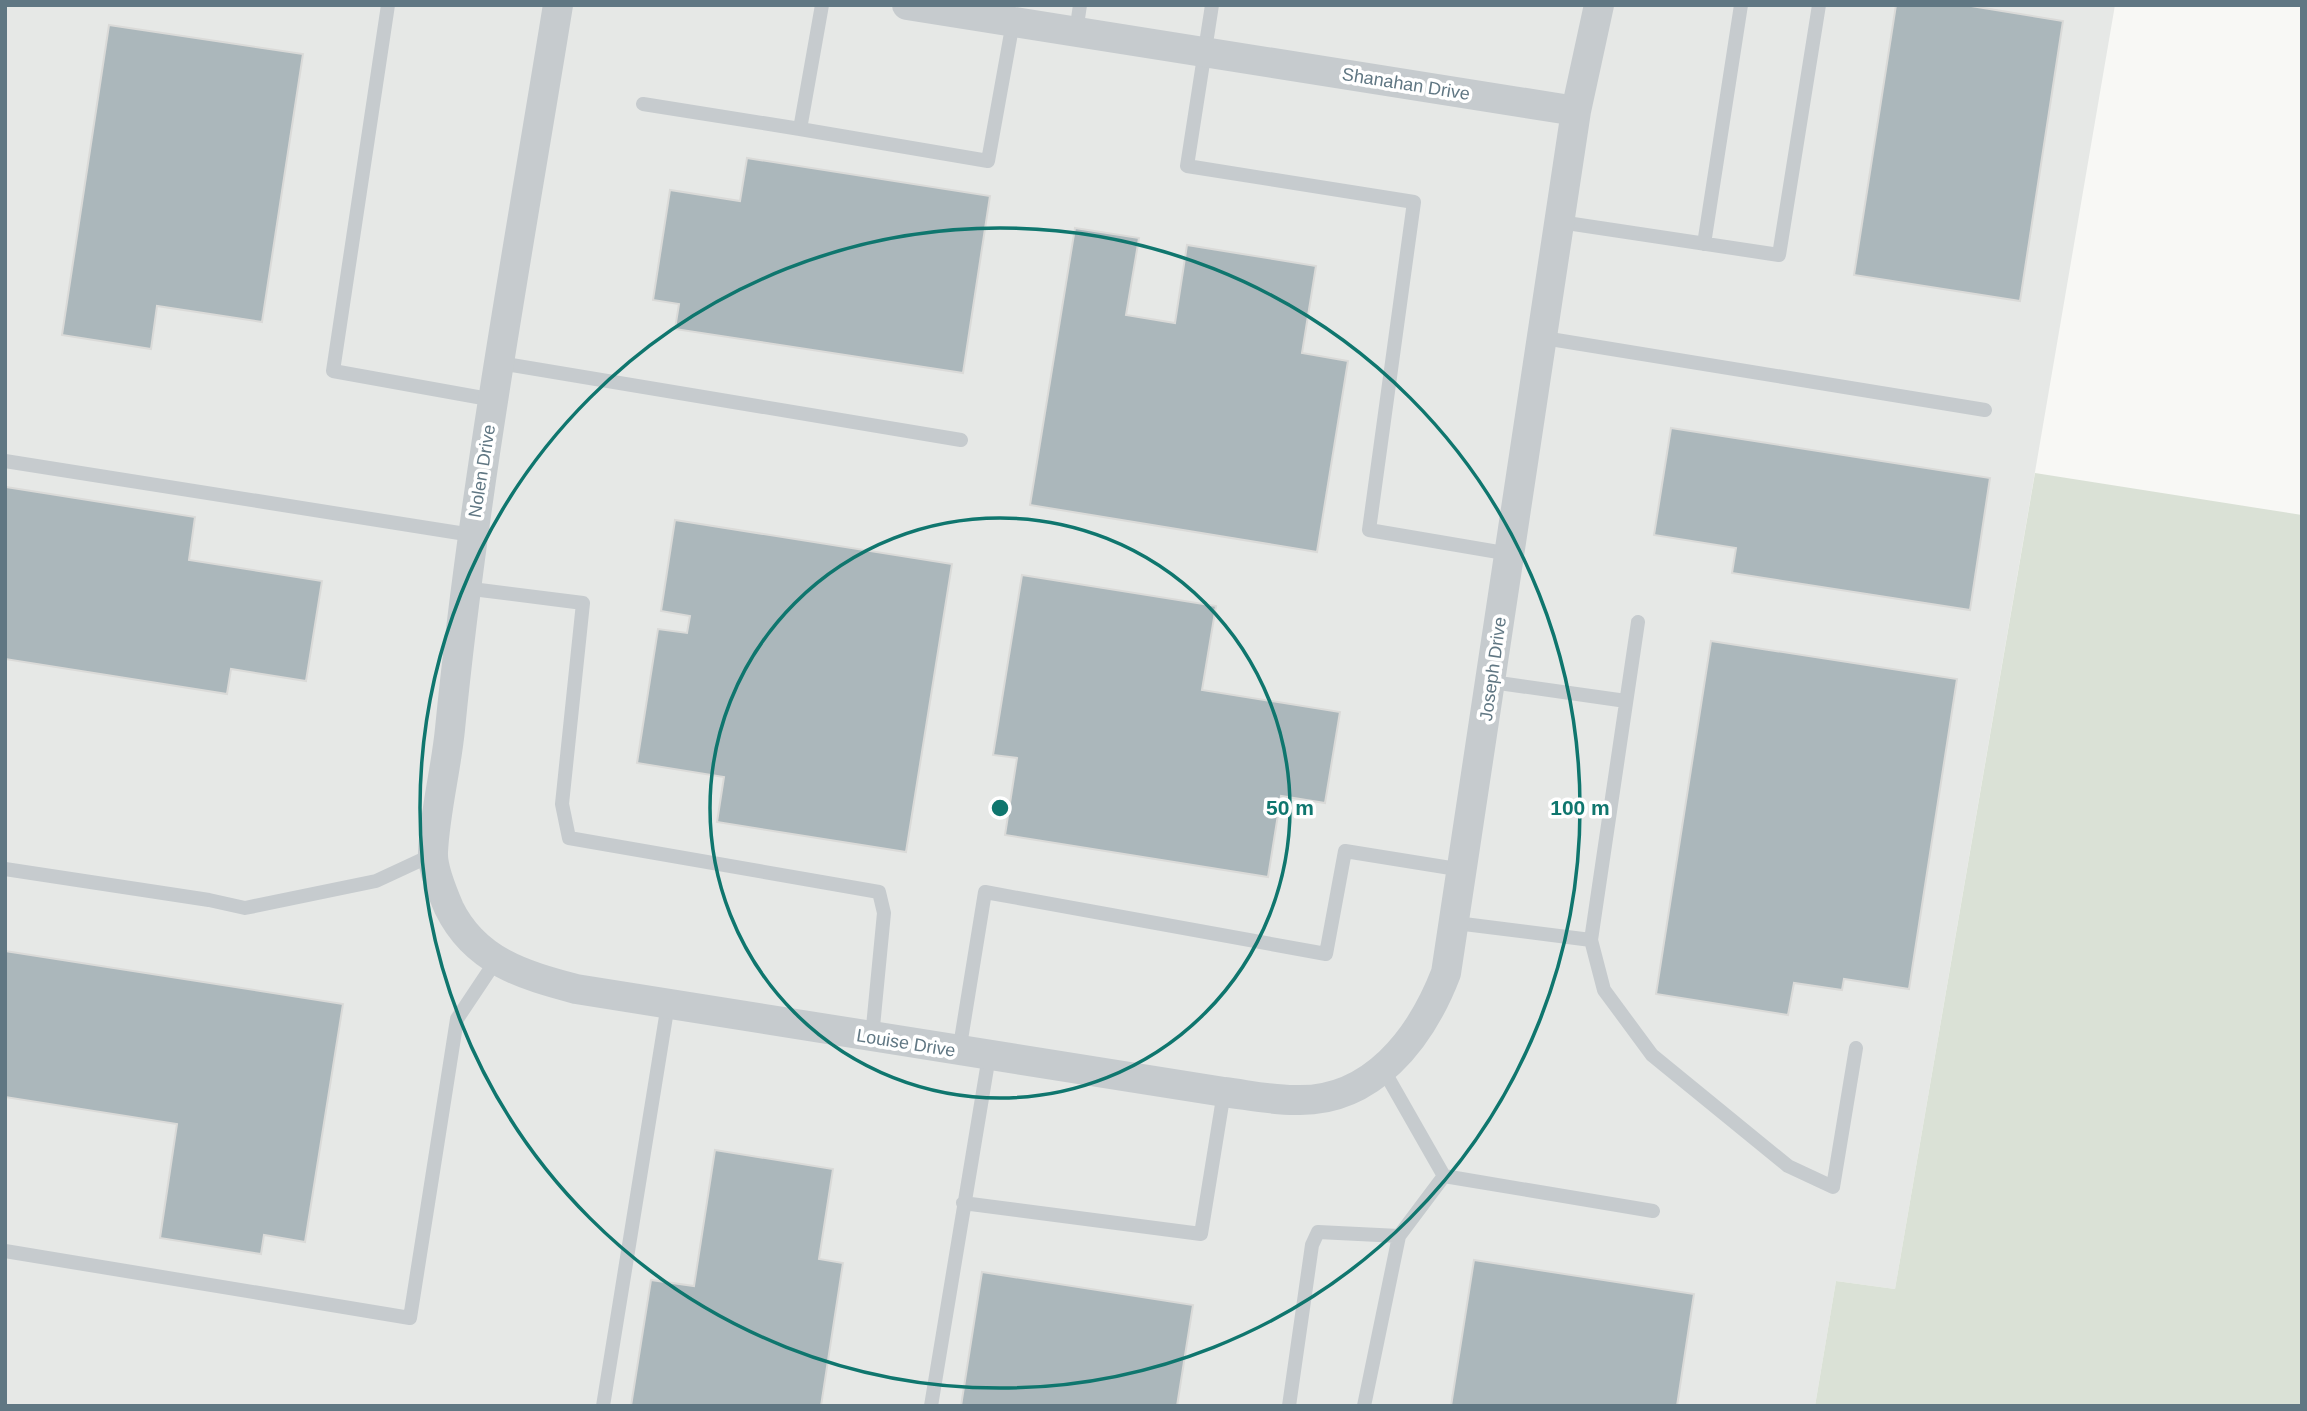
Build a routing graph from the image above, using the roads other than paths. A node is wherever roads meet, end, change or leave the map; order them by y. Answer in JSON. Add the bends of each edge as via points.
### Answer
{"nodes":[{"id":1,"x":388,"y":5,"type":"edge"},
{"id":2,"x":558,"y":5,"type":"edge"},
{"id":3,"x":822,"y":5,"type":"edge"},
{"id":4,"x":907,"y":5,"type":"edge"},
{"id":5,"x":1212,"y":5,"type":"edge"},
{"id":6,"x":1599,"y":5,"type":"edge"},
{"id":7,"x":1741,"y":5,"type":"edge"},
{"id":8,"x":1819,"y":5,"type":"edge"},
{"id":9,"x":1078,"y":18,"type":"edge"},
{"id":10,"x":1013,"y":22,"type":"junction"},
{"id":11,"x":1204,"y":52,"type":"junction"},
{"id":12,"x":643,"y":104,"type":"dead end"},
{"id":13,"x":1576,"y":111,"type":"junction"},
{"id":14,"x":800,"y":130,"type":"junction"},
{"id":15,"x":1560,"y":222,"type":"junction"},
{"id":16,"x":1704,"y":244,"type":"junction"},
{"id":17,"x":1544,"y":338,"type":"junction"},
{"id":18,"x":500,"y":363,"type":"junction"},
{"id":19,"x":494,"y":400,"type":"junction"},
{"id":20,"x":1985,"y":410,"type":"dead end"},
{"id":21,"x":961,"y":440,"type":"dead end"},
{"id":22,"x":5,"y":461,"type":"edge"},
{"id":23,"x":472,"y":535,"type":"junction"},
{"id":24,"x":1510,"y":554,"type":"junction"},
{"id":25,"x":464,"y":588,"type":"junction"},
{"id":26,"x":1638,"y":622,"type":"dead end"},
{"id":27,"x":1492,"y":682,"type":"junction"},
{"id":28,"x":1626,"y":701,"type":"junction"},
{"id":29,"x":432,"y":855,"type":"junction"},
{"id":30,"x":5,"y":869,"type":"edge"},
{"id":31,"x":1463,"y":870,"type":"junction"},
{"id":32,"x":1456,"y":923,"type":"junction"},
{"id":33,"x":465,"y":933,"type":"joint"},
{"id":34,"x":1591,"y":940,"type":"junction"},
{"id":35,"x":495,"y":962,"type":"junction"},
{"id":36,"x":668,"y":1003,"type":"junction"},
{"id":37,"x":872,"y":1037,"type":"junction"},
{"id":38,"x":1856,"y":1048,"type":"dead end"},
{"id":39,"x":959,"y":1052,"type":"junction"},
{"id":40,"x":989,"y":1056,"type":"junction"},
{"id":41,"x":1372,"y":1077,"type":"junction"},
{"id":42,"x":1224,"y":1092,"type":"junction"},
{"id":43,"x":1444,"y":1176,"type":"junction"},
{"id":44,"x":963,"y":1203,"type":"junction"},
{"id":45,"x":1653,"y":1210,"type":"dead end"},
{"id":46,"x":1399,"y":1236,"type":"junction"},
{"id":47,"x":5,"y":1251,"type":"edge"},
{"id":48,"x":603,"y":1406,"type":"edge"},
{"id":49,"x":931,"y":1406,"type":"edge"},
{"id":50,"x":1289,"y":1406,"type":"edge"},
{"id":51,"x":1364,"y":1406,"type":"edge"}],
"edges":[{"from":1,"to":19,"type":"lane","via":[[333,372]]},
{"from":2,"to":18,"type":"street","name":"Nolen Drive"},
{"from":3,"to":14,"type":"lane"},
{"from":4,"to":10,"type":"street","name":"Shanahan Drive"},
{"from":5,"to":11,"type":"lane"},
{"from":6,"to":13,"type":"street"},
{"from":7,"to":16,"type":"lane"},
{"from":8,"to":16,"type":"lane","via":[[1779,255]]},
{"from":9,"to":10,"type":"street","name":"Shanahan Drive"},
{"from":9,"to":11,"type":"street","name":"Shanahan Drive"},
{"from":10,"to":14,"type":"lane","via":[[988,161]]},
{"from":11,"to":13,"type":"street","name":"Shanahan Drive"},
{"from":11,"to":24,"type":"lane","via":[[1187,166],[1415,202],[1369,530]]},
{"from":12,"to":14,"type":"lane"},
{"from":13,"to":15,"type":"street"},
{"from":15,"to":16,"type":"lane"},
{"from":15,"to":17,"type":"street","name":"Joseph Drive"},
{"from":17,"to":20,"type":"lane"},
{"from":17,"to":24,"type":"street","name":"Joseph Drive"},
{"from":18,"to":19,"type":"street","name":"Nolen Drive"},
{"from":18,"to":21,"type":"lane"},
{"from":19,"to":23,"type":"street","name":"Nolen Drive"},
{"from":22,"to":23,"type":"lane"},
{"from":23,"to":25,"type":"street","name":"Nolen Drive"},
{"from":24,"to":27,"type":"street","name":"Joseph Drive"},
{"from":25,"to":29,"type":"street","name":"Nolen Drive","via":[[450,737]]},
{"from":25,"to":37,"type":"lane","via":[[583,603],[562,804],[569,838],[879,892],[884,913]]},
{"from":26,"to":28,"type":"lane"},
{"from":27,"to":28,"type":"lane"},
{"from":27,"to":31,"type":"street","name":"Joseph Drive"},
{"from":28,"to":34,"type":"lane"},
{"from":29,"to":30,"type":"lane","via":[[376,881],[245,908]]},
{"from":29,"to":33,"type":"street","name":"Nolen Drive","via":[[450,909]]},
{"from":31,"to":32,"type":"street","name":"Joseph Drive"},
{"from":31,"to":39,"type":"lane","via":[[1345,851],[1326,954],[985,892]]},
{"from":32,"to":34,"type":"lane"},
{"from":32,"to":41,"type":"street","name":"Joseph Drive","via":[[1436,1002],[1417,1034]]},
{"from":33,"to":35,"type":"street","name":"Louise Drive"},
{"from":34,"to":38,"type":"lane","via":[[1604,990],[1651,1055],[1788,1166],[1833,1187]]},
{"from":35,"to":36,"type":"street","name":"Louise Drive","via":[[576,989]]},
{"from":35,"to":47,"type":"lane","via":[[457,1019],[410,1318]]},
{"from":36,"to":37,"type":"street","name":"Louise Drive"},
{"from":36,"to":48,"type":"lane"},
{"from":37,"to":39,"type":"street","name":"Louise Drive"},
{"from":39,"to":40,"type":"street","name":"Louise Drive"},
{"from":40,"to":42,"type":"street","name":"Louise Drive"},
{"from":40,"to":44,"type":"lane"},
{"from":41,"to":42,"type":"street","name":"Louise Drive","via":[[1324,1098],[1296,1100]]},
{"from":41,"to":43,"type":"lane"},
{"from":42,"to":44,"type":"lane","via":[[1201,1234]]},
{"from":43,"to":45,"type":"lane"},
{"from":43,"to":46,"type":"lane"},
{"from":44,"to":49,"type":"lane"},
{"from":46,"to":50,"type":"lane","via":[[1318,1232],[1312,1245]]},
{"from":46,"to":51,"type":"lane"}]}
